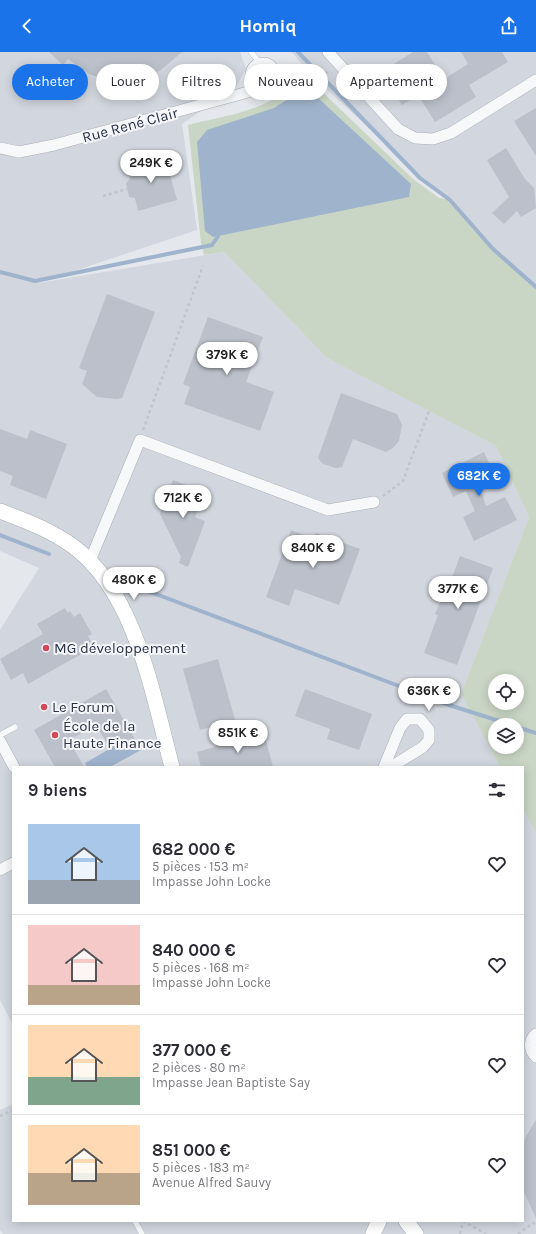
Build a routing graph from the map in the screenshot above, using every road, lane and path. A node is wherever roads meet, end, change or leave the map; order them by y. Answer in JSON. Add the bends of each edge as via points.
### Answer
{"nodes":[{"id":1,"x":251,"y":52,"type":"edge"},
{"id":2,"x":328,"y":52,"type":"edge"},
{"id":3,"x":260,"y":63,"type":"joint"},
{"id":4,"x":268,"y":64,"type":"edge"},
{"id":5,"x":339,"y":64,"type":"edge"},
{"id":6,"x":536,"y":80,"type":"edge"},
{"id":7,"x":244,"y":93,"type":"edge"},
{"id":8,"x":372,"y":100,"type":"edge"},
{"id":9,"x":0,"y":148,"type":"edge"},
{"id":10,"x":127,"y":189,"type":"dead end"},
{"id":11,"x":103,"y":196,"type":"dead end"},
{"id":12,"x":204,"y":266,"type":"dead end"},
{"id":13,"x":429,"y":411,"type":"dead end"},
{"id":14,"x":140,"y":440,"type":"junction"},
{"id":15,"x":374,"y":502,"type":"joint"},
{"id":16,"x":0,"y":511,"type":"edge"},
{"id":17,"x":90,"y":560,"type":"junction"},
{"id":18,"x":15,"y":727,"type":"dead end"},
{"id":19,"x":0,"y":734,"type":"edge"},
{"id":20,"x":0,"y":741,"type":"edge"},
{"id":21,"x":13,"y":766,"type":"edge"},
{"id":22,"x":172,"y":766,"type":"edge"},
{"id":23,"x":384,"y":766,"type":"edge"},
{"id":24,"x":393,"y":766,"type":"edge"},
{"id":25,"x":12,"y":864,"type":"edge"},
{"id":26,"x":0,"y":870,"type":"edge"},
{"id":27,"x":536,"y":1034,"type":"edge"},
{"id":28,"x":530,"y":1056,"type":"edge"},
{"id":29,"x":12,"y":1110,"type":"edge"},
{"id":30,"x":0,"y":1116,"type":"edge"},
{"id":31,"x":136,"y":1222,"type":"edge"},
{"id":32,"x":379,"y":1222,"type":"edge"},
{"id":33,"x":397,"y":1222,"type":"edge"},
{"id":34,"x":407,"y":1222,"type":"edge"},
{"id":35,"x":463,"y":1222,"type":"edge"},
{"id":36,"x":465,"y":1222,"type":"edge"},
{"id":37,"x":536,"y":1225,"type":"edge"},
{"id":38,"x":142,"y":1234,"type":"edge"},
{"id":39,"x":374,"y":1234,"type":"edge"},
{"id":40,"x":402,"y":1234,"type":"edge"},
{"id":41,"x":416,"y":1234,"type":"edge"},
{"id":42,"x":460,"y":1234,"type":"edge"},
{"id":43,"x":486,"y":1234,"type":"edge"},
{"id":44,"x":518,"y":1234,"type":"edge"}],
"edges":[{"from":1,"to":3,"type":"lane"},
{"from":2,"to":5,"type":"street"},
{"from":3,"to":4,"type":"street"},
{"from":6,"to":8,"type":"street","via":[[451,133],[433,139],[415,138],[398,129]]},
{"from":7,"to":9,"type":"street","name":"Rue René Clair","via":[[19,152]]},
{"from":10,"to":11,"type":"path"},
{"from":12,"to":14,"type":"path"},
{"from":13,"to":15,"type":"path","via":[[403,481]]},
{"from":14,"to":15,"type":"street","via":[[328,510]]},
{"from":14,"to":17,"type":"street"},
{"from":16,"to":17,"type":"street","via":[[50,531]]},
{"from":17,"to":22,"type":"street","via":[[114,590],[134,632]]},
{"from":18,"to":19,"type":"lane"},
{"from":20,"to":21,"type":"street"},
{"from":23,"to":24,"type":"street","via":[[400,728],[407,719],[420,719],[429,730],[428,740],[423,748]]},
{"from":25,"to":26,"type":"street"},
{"from":27,"to":28,"type":"street","via":[[530,1045]]},
{"from":29,"to":30,"type":"path"},
{"from":31,"to":38,"type":"lane"},
{"from":32,"to":39,"type":"street"},
{"from":33,"to":40,"type":"street"},
{"from":34,"to":41,"type":"street"},
{"from":35,"to":42,"type":"path"},
{"from":36,"to":43,"type":"path"},
{"from":37,"to":44,"type":"path","via":[[533,1223]]}]}
